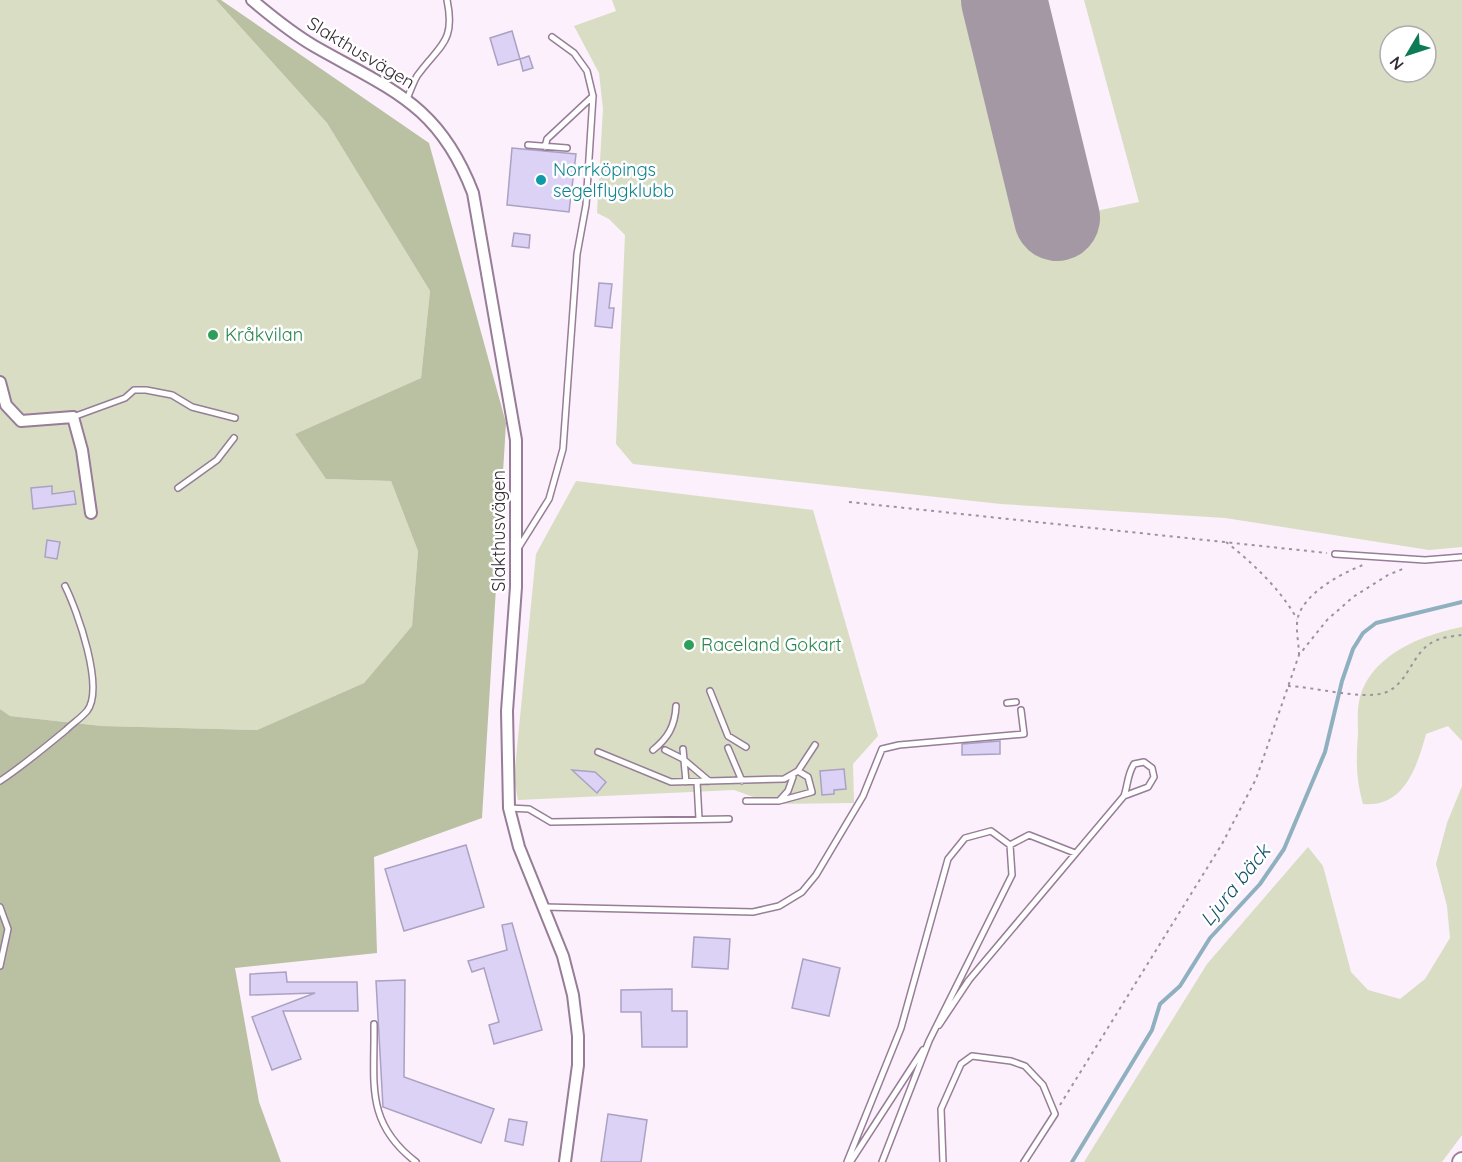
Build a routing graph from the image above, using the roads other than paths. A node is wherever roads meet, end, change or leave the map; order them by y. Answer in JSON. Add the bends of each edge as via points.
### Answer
{"nodes":[{"id":1,"x":252,"y":0,"type":"edge"},
{"id":2,"x":447,"y":0,"type":"edge"},
{"id":3,"x":552,"y":37,"type":"dead end"},
{"id":4,"x":593,"y":96,"type":"junction"},
{"id":5,"x":407,"y":99,"type":"junction"},
{"id":6,"x":528,"y":145,"type":"dead end"},
{"id":7,"x":545,"y":147,"type":"junction"},
{"id":8,"x":567,"y":148,"type":"dead end"},
{"id":9,"x":0,"y":382,"type":"edge"},
{"id":10,"x":73,"y":417,"type":"junction"},
{"id":11,"x":235,"y":418,"type":"dead end"},
{"id":12,"x":234,"y":438,"type":"dead end"},
{"id":13,"x":178,"y":488,"type":"dead end"},
{"id":14,"x":91,"y":513,"type":"dead end"},
{"id":15,"x":516,"y":550,"type":"junction"},
{"id":16,"x":1335,"y":554,"type":"road end"},
{"id":17,"x":1462,"y":557,"type":"edge"},
{"id":18,"x":65,"y":586,"type":"dead end"},
{"id":19,"x":710,"y":691,"type":"dead end"},
{"id":20,"x":1016,"y":702,"type":"dead end"},
{"id":21,"x":1007,"y":704,"type":"dead end"},
{"id":22,"x":676,"y":706,"type":"dead end"},
{"id":23,"x":1021,"y":710,"type":"dead end"},
{"id":24,"x":815,"y":746,"type":"dead end"},
{"id":25,"x":746,"y":747,"type":"dead end"},
{"id":26,"x":728,"y":748,"type":"dead end"},
{"id":27,"x":683,"y":749,"type":"dead end"},
{"id":28,"x":653,"y":750,"type":"dead end"},
{"id":29,"x":665,"y":750,"type":"dead end"},
{"id":30,"x":598,"y":752,"type":"dead end"},
{"id":31,"x":683,"y":759,"type":"junction"},
{"id":32,"x":798,"y":771,"type":"junction"},
{"id":33,"x":793,"y":777,"type":"junction"},
{"id":34,"x":742,"y":780,"type":"junction"},
{"id":35,"x":0,"y":781,"type":"edge"},
{"id":36,"x":709,"y":781,"type":"junction"},
{"id":37,"x":686,"y":782,"type":"junction"},
{"id":38,"x":697,"y":782,"type":"junction"},
{"id":39,"x":1124,"y":796,"type":"junction"},
{"id":40,"x":746,"y":801,"type":"dead end"},
{"id":41,"x":779,"y":801,"type":"junction"},
{"id":42,"x":509,"y":808,"type":"junction"},
{"id":43,"x":699,"y":819,"type":"junction"},
{"id":44,"x":729,"y":819,"type":"dead end"},
{"id":45,"x":1010,"y":845,"type":"junction"},
{"id":46,"x":1075,"y":853,"type":"junction"},
{"id":47,"x":0,"y":907,"type":"edge"},
{"id":48,"x":544,"y":907,"type":"junction"},
{"id":49,"x":0,"y":966,"type":"edge"},
{"id":50,"x":374,"y":1024,"type":"dead end"},
{"id":51,"x":929,"y":1041,"type":"junction"},
{"id":52,"x":416,"y":1162,"type":"edge"},
{"id":53,"x":565,"y":1162,"type":"edge"},
{"id":54,"x":849,"y":1162,"type":"edge"},
{"id":55,"x":882,"y":1162,"type":"edge"},
{"id":56,"x":943,"y":1162,"type":"edge"},
{"id":57,"x":1024,"y":1162,"type":"edge"}],
"edges":[{"from":1,"to":5,"type":"street","name":"Slakthusvägen","via":[[313,45]]},
{"from":2,"to":5,"type":"lane","via":[[451,20],[447,41],[417,77]]},
{"from":3,"to":4,"type":"lane","via":[[574,53],[587,71]]},
{"from":4,"to":7,"type":"lane","via":[[547,139]]},
{"from":4,"to":15,"type":"lane","via":[[586,205],[576,254],[563,449],[549,499]]},
{"from":5,"to":15,"type":"street","name":"Slakthusvägen","via":[[440,130],[461,160],[473,193],[516,440]]},
{"from":6,"to":7,"type":"lane"},
{"from":7,"to":8,"type":"lane"},
{"from":9,"to":10,"type":"street","via":[[6,405],[21,421]]},
{"from":10,"to":11,"type":"lane","via":[[125,398],[134,390],[146,390],[172,395],[192,407]]},
{"from":10,"to":14,"type":"street"},
{"from":12,"to":13,"type":"lane","via":[[217,460]]},
{"from":15,"to":42,"type":"street","name":"Slakthusvägen","via":[[507,711]]},
{"from":16,"to":17,"type":"lane","via":[[1425,560]]},
{"from":18,"to":35,"type":"lane","via":[[90,658],[92,696],[88,710],[29,762]]},
{"from":19,"to":25,"type":"lane","via":[[728,736]]},
{"from":20,"to":21,"type":"lane"},
{"from":22,"to":28,"type":"lane","via":[[676,718],[667,739]]},
{"from":23,"to":48,"type":"lane","via":[[1024,734],[882,749],[863,796],[816,875],[802,892],[778,906],[753,912]]},
{"from":24,"to":32,"type":"lane"},
{"from":26,"to":34,"type":"lane"},
{"from":27,"to":31,"type":"lane"},
{"from":29,"to":31,"type":"lane"},
{"from":30,"to":37,"type":"lane","via":[[659,780]]},
{"from":31,"to":36,"type":"lane"},
{"from":31,"to":37,"type":"lane"},
{"from":32,"to":33,"type":"lane"},
{"from":32,"to":41,"type":"lane","via":[[808,777],[812,792]]},
{"from":33,"to":34,"type":"lane"},
{"from":33,"to":41,"type":"lane"},
{"from":34,"to":36,"type":"lane"},
{"from":36,"to":38,"type":"lane"},
{"from":37,"to":38,"type":"lane"},
{"from":38,"to":43,"type":"lane"},
{"from":39,"to":39,"type":"lane","via":[[1148,787],[1154,777],[1152,768],[1144,762],[1134,764]]},
{"from":39,"to":46,"type":"lane"},
{"from":40,"to":41,"type":"lane"},
{"from":42,"to":43,"type":"lane","via":[[530,809],[551,822]]},
{"from":42,"to":48,"type":"street","name":"Slakthusvägen","via":[[519,847]]},
{"from":43,"to":44,"type":"lane"},
{"from":45,"to":46,"type":"lane","via":[[1029,835]]},
{"from":45,"to":51,"type":"lane","via":[[1012,875],[1005,894]]},
{"from":45,"to":54,"type":"lane","via":[[991,831],[965,838],[948,859],[901,1028]]},
{"from":46,"to":51,"type":"lane","via":[[969,980]]},
{"from":47,"to":49,"type":"lane","via":[[8,929]]},
{"from":48,"to":53,"type":"street","name":"Slakthusvägen","via":[[563,956],[578,1036]]},
{"from":50,"to":52,"type":"lane","via":[[375,1104],[389,1136]]},
{"from":51,"to":54,"type":"lane"},
{"from":51,"to":55,"type":"lane"},
{"from":56,"to":57,"type":"lane","via":[[941,1109],[961,1064],[972,1056],[1025,1066],[1043,1085],[1055,1113]]}]}
